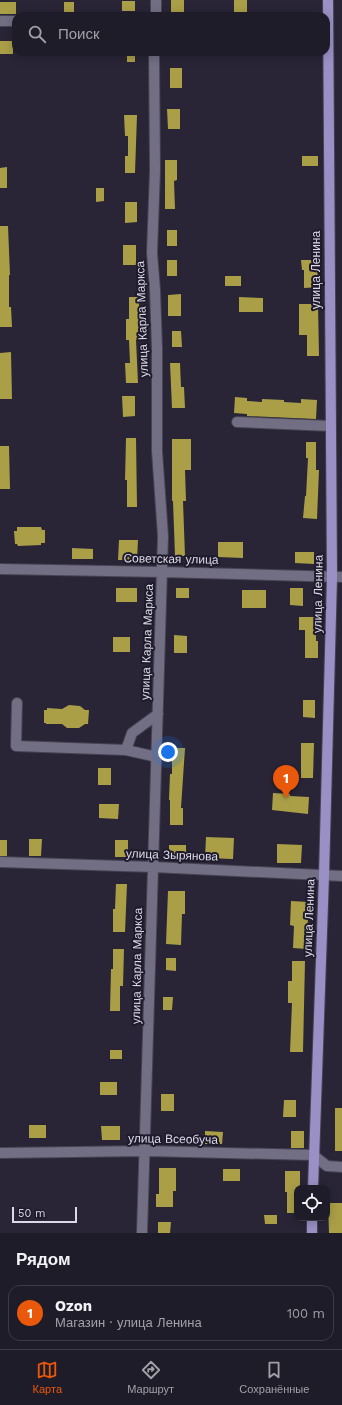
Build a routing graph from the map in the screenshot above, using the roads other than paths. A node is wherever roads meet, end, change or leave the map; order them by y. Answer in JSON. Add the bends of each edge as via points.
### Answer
{"nodes":[{"id":1,"x":156,"y":0,"type":"edge"},
{"id":2,"x":328,"y":0,"type":"edge"},
{"id":3,"x":156,"y":12,"type":"edge"},
{"id":4,"x":327,"y":12,"type":"edge"},
{"id":5,"x":0,"y":21,"type":"edge"},
{"id":6,"x":12,"y":21,"type":"edge"},
{"id":7,"x":154,"y":56,"type":"edge"},
{"id":8,"x":327,"y":56,"type":"edge"},
{"id":9,"x":237,"y":422,"type":"dead end"},
{"id":10,"x":330,"y":426,"type":"junction"},
{"id":11,"x":0,"y":569,"type":"edge"},
{"id":12,"x":162,"y":572,"type":"junction"},
{"id":13,"x":337,"y":577,"type":"edge"},
{"id":14,"x":17,"y":703,"type":"dead end"},
{"id":15,"x":158,"y":714,"type":"junction"},
{"id":16,"x":126,"y":750,"type":"junction"},
{"id":17,"x":157,"y":757,"type":"junction"},
{"id":18,"x":0,"y":862,"type":"edge"},
{"id":19,"x":152,"y":867,"type":"junction"},
{"id":20,"x":324,"y":875,"type":"junction"},
{"id":21,"x":342,"y":876,"type":"edge"},
{"id":22,"x":146,"y":1151,"type":"junction"},
{"id":23,"x":0,"y":1153,"type":"edge"},
{"id":24,"x":313,"y":1154,"type":"junction"},
{"id":25,"x":342,"y":1167,"type":"edge"},
{"id":26,"x":313,"y":1185,"type":"edge"},
{"id":27,"x":312,"y":1221,"type":"edge"},
{"id":28,"x":142,"y":1233,"type":"edge"},
{"id":29,"x":312,"y":1233,"type":"edge"}],
"edges":[{"from":1,"to":3,"type":"street"},
{"from":2,"to":4,"type":"main road","name":"улица Ленина"},
{"from":5,"to":6,"type":"street"},
{"from":7,"to":12,"type":"street","name":"улица Карла Маркса","via":[[155,170],[152,253],[158,348]]},
{"from":8,"to":10,"type":"main road","name":"улица Ленина"},
{"from":9,"to":10,"type":"street"},
{"from":10,"to":13,"type":"main road","name":"улица Ленина"},
{"from":11,"to":12,"type":"street","name":"Советская улица"},
{"from":12,"to":13,"type":"street","name":"Советская улица"},
{"from":12,"to":15,"type":"street","name":"улица Карла Маркса"},
{"from":13,"to":20,"type":"main road","name":"улица Ленина"},
{"from":14,"to":16,"type":"street","via":[[16,746]]},
{"from":15,"to":16,"type":"street","via":[[132,733]]},
{"from":15,"to":17,"type":"street","name":"улица Карла Маркса"},
{"from":16,"to":17,"type":"street"},
{"from":17,"to":19,"type":"street","name":"улица Карла Маркса"},
{"from":18,"to":19,"type":"street","name":"улица Зырянова"},
{"from":19,"to":20,"type":"street","name":"улица Зырянова"},
{"from":19,"to":22,"type":"street","name":"улица Карла Маркса"},
{"from":20,"to":21,"type":"street","name":"улица Зырянова"},
{"from":20,"to":24,"type":"main road","name":"улица Ленина"},
{"from":22,"to":23,"type":"street","name":"улица Всеобуча"},
{"from":22,"to":24,"type":"street","name":"улица Всеобуча"},
{"from":22,"to":28,"type":"street","name":"улица Карла Маркса"},
{"from":24,"to":25,"type":"street","via":[[327,1166]]},
{"from":24,"to":26,"type":"main road","name":"улица Ленина"},
{"from":27,"to":29,"type":"main road"}]}
